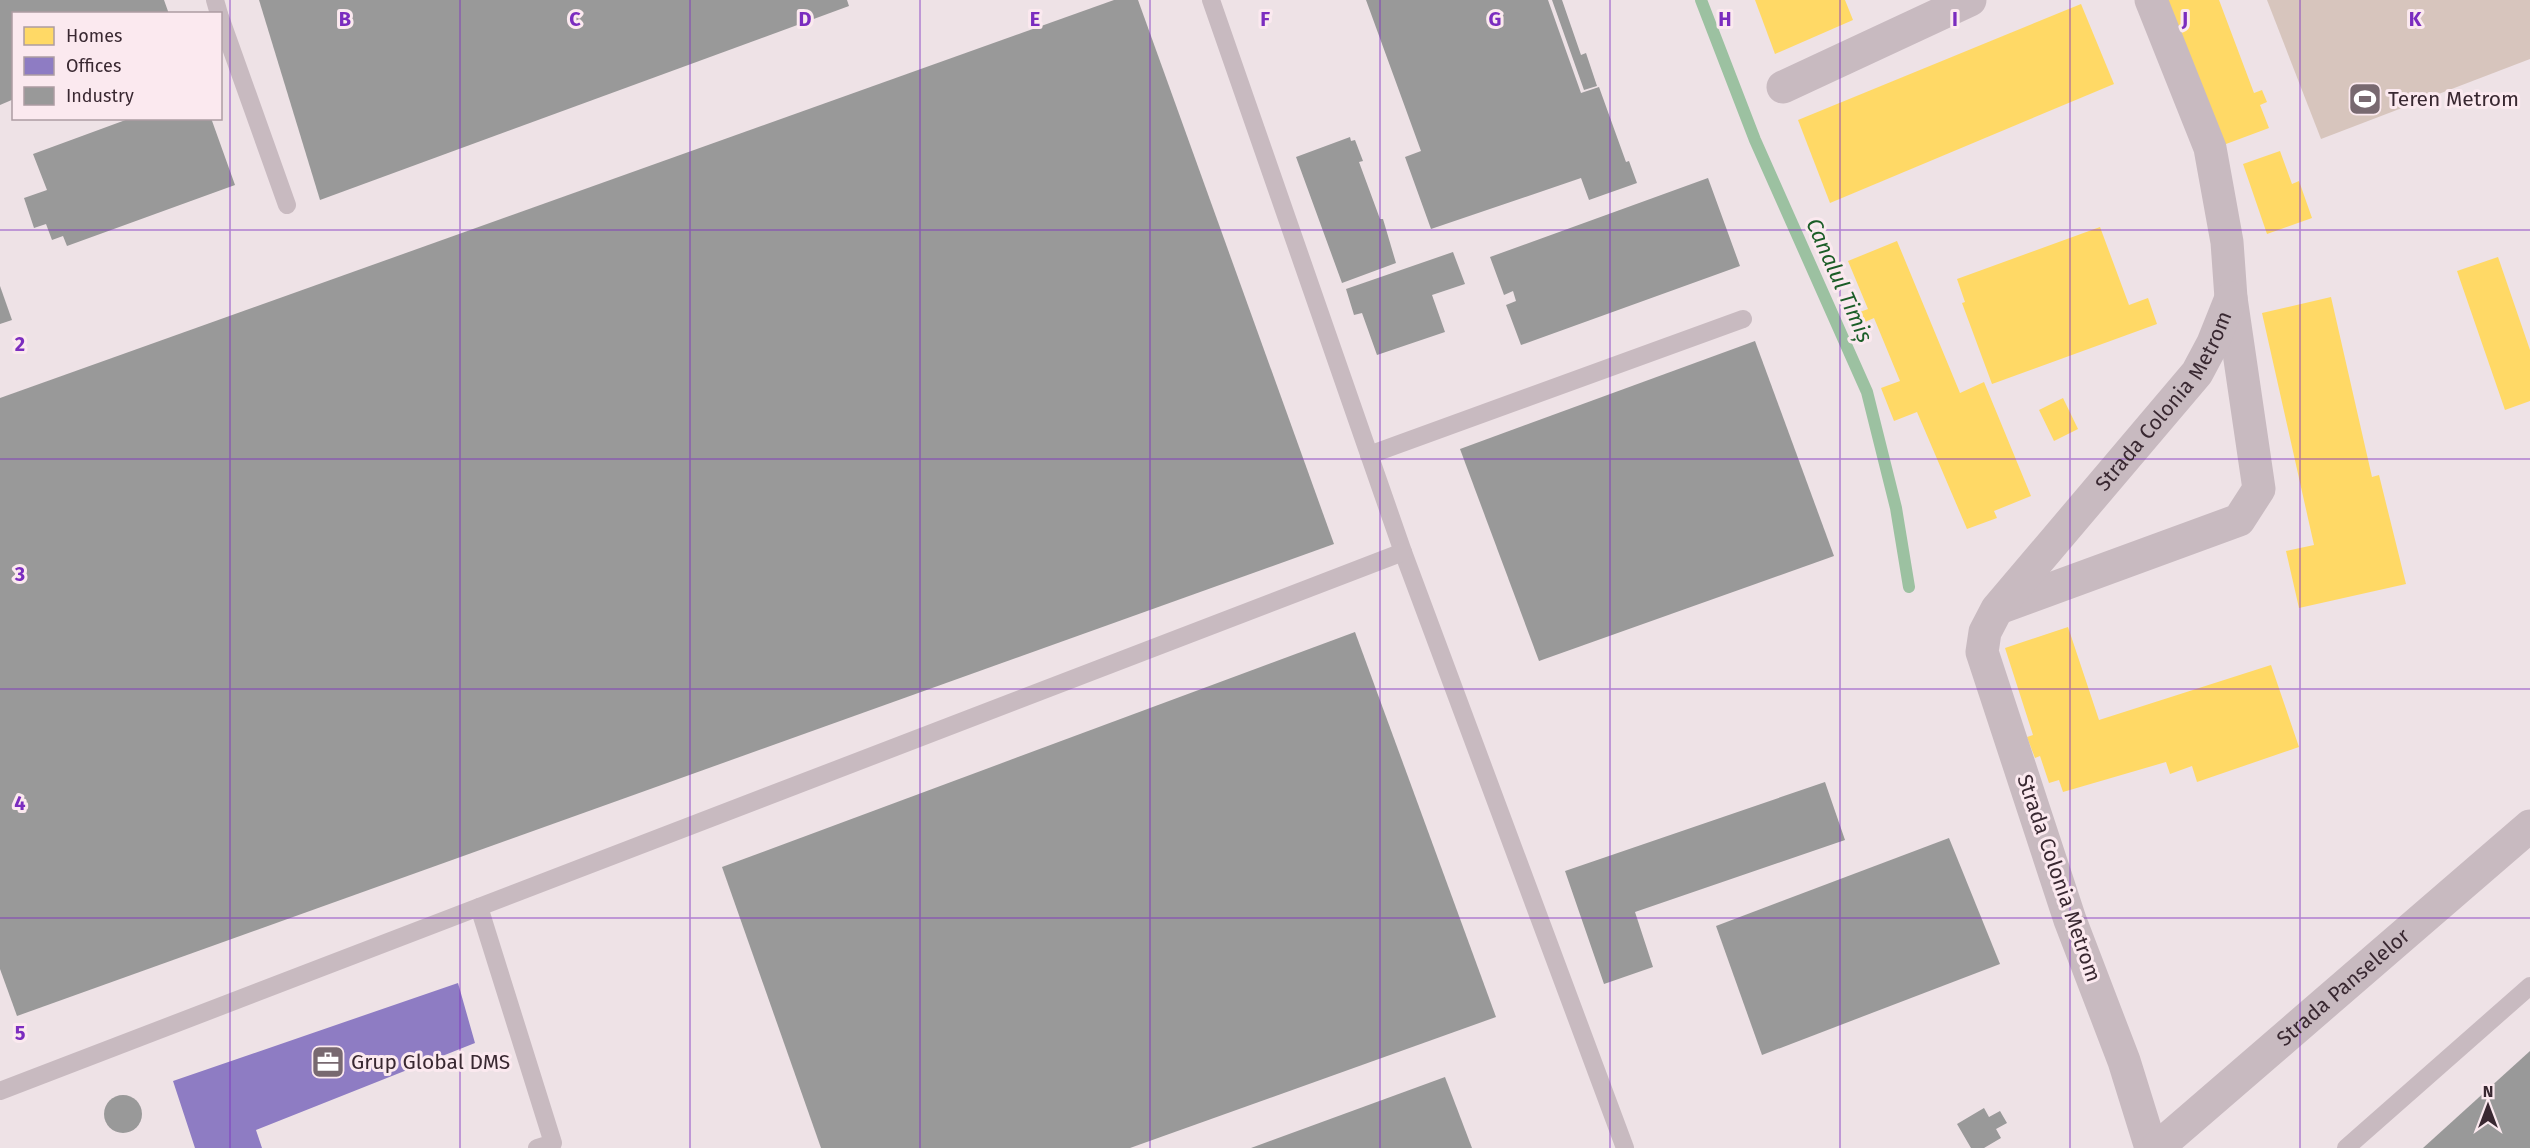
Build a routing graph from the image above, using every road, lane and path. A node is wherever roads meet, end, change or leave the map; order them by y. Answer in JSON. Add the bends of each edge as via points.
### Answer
{"nodes":[{"id":1,"x":1210,"y":0,"type":"edge"},
{"id":2,"x":1970,"y":0,"type":"edge"},
{"id":3,"x":2151,"y":0,"type":"edge"},
{"id":4,"x":1933,"y":8,"type":"edge"},
{"id":5,"x":222,"y":21,"type":"edge"},
{"id":6,"x":1783,"y":87,"type":"dead end"},
{"id":7,"x":287,"y":205,"type":"dead end"},
{"id":8,"x":2231,"y":298,"type":"junction"},
{"id":9,"x":1743,"y":319,"type":"dead end"},
{"id":10,"x":1369,"y":454,"type":"junction"},
{"id":11,"x":1403,"y":552,"type":"junction"},
{"id":12,"x":1997,"y":609,"type":"junction"},
{"id":13,"x":2530,"y":826,"type":"edge"},
{"id":14,"x":479,"y":907,"type":"junction"},
{"id":15,"x":2530,"y":986,"type":"edge"},
{"id":16,"x":0,"y":1091,"type":"edge"},
{"id":17,"x":537,"y":1148,"type":"edge"},
{"id":18,"x":1624,"y":1148,"type":"edge"},
{"id":19,"x":2151,"y":1148,"type":"edge"},
{"id":20,"x":2157,"y":1148,"type":"edge"},
{"id":21,"x":2346,"y":1148,"type":"edge"}],
"edges":[{"from":1,"to":10,"type":"lane"},
{"from":2,"to":4,"type":"street"},
{"from":3,"to":8,"type":"street","name":"Strada Colonia Metrom","via":[[2210,148],[2227,242]]},
{"from":4,"to":6,"type":"street"},
{"from":5,"to":7,"type":"lane"},
{"from":8,"to":12,"type":"street","name":"Strada Colonia Metrom","via":[[2197,373]]},
{"from":8,"to":12,"type":"street","name":"Strada Colonia Metrom","via":[[2259,489],[2239,520]]},
{"from":9,"to":10,"type":"lane"},
{"from":10,"to":11,"type":"lane"},
{"from":11,"to":14,"type":"lane"},
{"from":11,"to":18,"type":"lane"},
{"from":12,"to":19,"type":"street","name":"Strada Colonia Metrom","via":[[1985,632],[1982,652],[2070,920],[2124,1061]]},
{"from":13,"to":20,"type":"street","name":"Strada Panselelor"},
{"from":14,"to":16,"type":"lane"},
{"from":14,"to":17,"type":"lane","via":[[553,1143]]},
{"from":15,"to":21,"type":"lane"}]}
